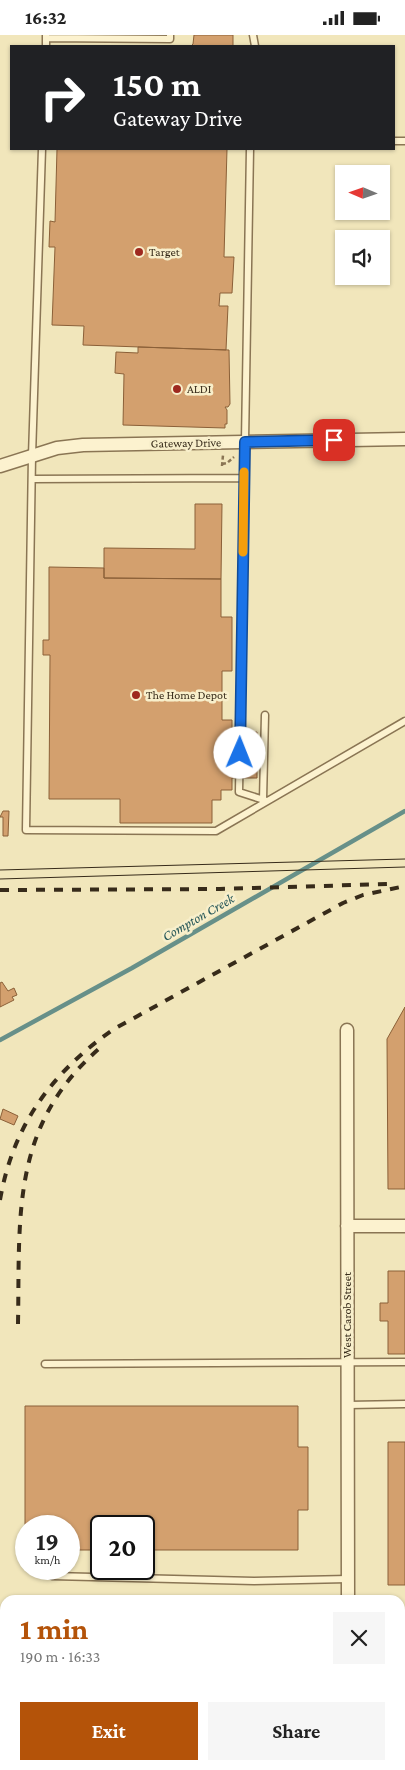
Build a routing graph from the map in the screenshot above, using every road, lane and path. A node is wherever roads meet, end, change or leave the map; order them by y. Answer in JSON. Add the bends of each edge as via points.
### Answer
{"nodes":[{"id":1,"x":170,"y":35,"type":"edge"},
{"id":2,"x":46,"y":36,"type":"edge"},
{"id":3,"x":42,"y":150,"type":"edge"},
{"id":4,"x":250,"y":150,"type":"edge"},
{"id":5,"x":405,"y":439,"type":"edge"},
{"id":6,"x":245,"y":442,"type":"junction"},
{"id":7,"x":223,"y":454,"type":"dead end"},
{"id":8,"x":32,"y":456,"type":"junction"},
{"id":9,"x":234,"y":457,"type":"dead end"},
{"id":10,"x":0,"y":466,"type":"edge"},
{"id":11,"x":244,"y":478,"type":"junction"},
{"id":12,"x":32,"y":479,"type":"junction"},
{"id":13,"x":265,"y":715,"type":"dead end"},
{"id":14,"x":405,"y":721,"type":"edge"},
{"id":15,"x":265,"y":801,"type":"junction"},
{"id":16,"x":347,"y":1030,"type":"dead end"},
{"id":17,"x":347,"y":1226,"type":"junction"},
{"id":18,"x":405,"y":1226,"type":"edge"},
{"id":19,"x":405,"y":1362,"type":"edge"},
{"id":20,"x":347,"y":1363,"type":"junction"},
{"id":21,"x":45,"y":1364,"type":"dead end"},
{"id":22,"x":348,"y":1405,"type":"junction"},
{"id":23,"x":405,"y":1405,"type":"edge"},
{"id":24,"x":80,"y":1577,"type":"edge"},
{"id":25,"x":348,"y":1579,"type":"junction"},
{"id":26,"x":348,"y":1595,"type":"edge"}],
"edges":[{"from":1,"to":2,"type":"lane","via":[[170,39]]},
{"from":3,"to":8,"type":"lane"},
{"from":4,"to":6,"type":"lane"},
{"from":5,"to":6,"type":"street","name":"Gateway Drive"},
{"from":6,"to":8,"type":"street","name":"Gateway Drive","via":[[83,445],[57,448]]},
{"from":6,"to":11,"type":"lane"},
{"from":7,"to":9,"type":"path","via":[[222,465]]},
{"from":8,"to":10,"type":"street","name":"Gateway Drive"},
{"from":8,"to":12,"type":"lane"},
{"from":11,"to":12,"type":"lane"},
{"from":11,"to":15,"type":"lane","via":[[239,792]]},
{"from":12,"to":15,"type":"lane","via":[[26,829],[216,831]]},
{"from":13,"to":15,"type":"lane"},
{"from":14,"to":15,"type":"lane"},
{"from":16,"to":17,"type":"street","name":"West Carob Street"},
{"from":17,"to":18,"type":"street"},
{"from":17,"to":20,"type":"street","name":"West Carob Street"},
{"from":19,"to":20,"type":"lane"},
{"from":20,"to":21,"type":"lane"},
{"from":20,"to":22,"type":"street","name":"West Carob Street"},
{"from":22,"to":23,"type":"lane"},
{"from":22,"to":25,"type":"street","name":"West Carob Street"},
{"from":24,"to":25,"type":"lane","via":[[254,1581]]},
{"from":25,"to":26,"type":"street","name":"West Carob Street"}]}
